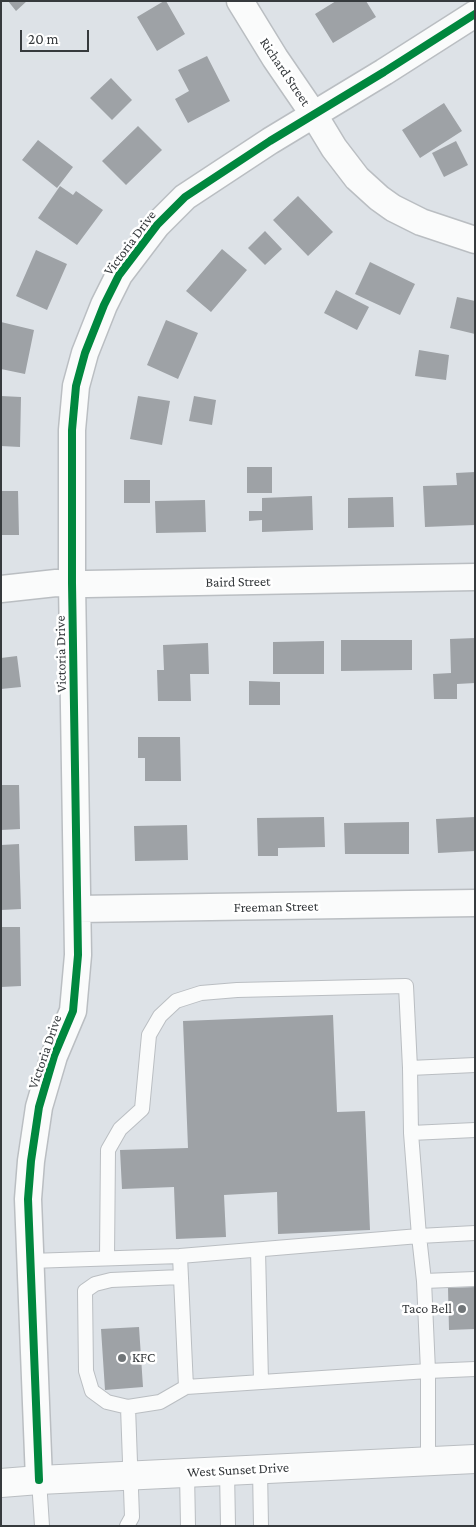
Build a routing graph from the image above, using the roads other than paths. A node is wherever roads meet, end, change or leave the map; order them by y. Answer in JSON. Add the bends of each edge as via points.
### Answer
{"nodes":[{"id":1,"x":240,"y":1,"type":"edge"},
{"id":2,"x":475,"y":14,"type":"edge"},
{"id":3,"x":314,"y":115,"type":"junction"},
{"id":4,"x":475,"y":240,"type":"edge"},
{"id":5,"x":475,"y":578,"type":"edge"},
{"id":6,"x":72,"y":583,"type":"junction"},
{"id":7,"x":1,"y":589,"type":"edge"},
{"id":8,"x":475,"y":903,"type":"edge"},
{"id":9,"x":78,"y":910,"type":"junction"},
{"id":10,"x":475,"y":1064,"type":"edge"},
{"id":11,"x":410,"y":1068,"type":"junction"},
{"id":12,"x":475,"y":1130,"type":"edge"},
{"id":13,"x":411,"y":1133,"type":"junction"},
{"id":14,"x":475,"y":1233,"type":"edge"},
{"id":15,"x":419,"y":1236,"type":"junction"},
{"id":16,"x":258,"y":1250,"type":"junction"},
{"id":17,"x":180,"y":1256,"type":"junction"},
{"id":18,"x":107,"y":1258,"type":"junction"},
{"id":19,"x":30,"y":1261,"type":"junction"},
{"id":20,"x":181,"y":1277,"type":"junction"},
{"id":21,"x":475,"y":1279,"type":"edge"},
{"id":22,"x":424,"y":1281,"type":"junction"},
{"id":23,"x":475,"y":1369,"type":"edge"},
{"id":24,"x":428,"y":1371,"type":"junction"},
{"id":25,"x":261,"y":1382,"type":"junction"},
{"id":26,"x":186,"y":1387,"type":"junction"},
{"id":27,"x":128,"y":1407,"type":"junction"},
{"id":28,"x":475,"y":1459,"type":"edge"},
{"id":29,"x":428,"y":1462,"type":"junction"},
{"id":30,"x":260,"y":1469,"type":"junction"},
{"id":31,"x":227,"y":1471,"type":"junction"},
{"id":32,"x":186,"y":1473,"type":"junction"},
{"id":33,"x":130,"y":1475,"type":"junction"},
{"id":34,"x":40,"y":1480,"type":"junction"},
{"id":35,"x":1,"y":1483,"type":"edge"},
{"id":36,"x":42,"y":1526,"type":"edge"},
{"id":37,"x":127,"y":1526,"type":"edge"},
{"id":38,"x":188,"y":1526,"type":"edge"},
{"id":39,"x":228,"y":1526,"type":"edge"},
{"id":40,"x":261,"y":1526,"type":"edge"}],
"edges":[{"from":1,"to":3,"type":"street","name":"Richard Street"},
{"from":2,"to":3,"type":"street","name":"Victoria Drive"},
{"from":3,"to":4,"type":"street","name":"Richard Street","via":[[351,170],[379,198],[421,222]]},
{"from":3,"to":6,"type":"street","name":"Victoria Drive","via":[[185,197],[157,225],[119,275],[85,353],[76,386],[72,430]]},
{"from":5,"to":6,"type":"street","name":"Baird Street"},
{"from":6,"to":7,"type":"street","name":"Baird Street"},
{"from":6,"to":9,"type":"street","name":"Victoria Drive"},
{"from":8,"to":9,"type":"street","name":"Freeman Street"},
{"from":9,"to":19,"type":"street","name":"Victoria Drive","via":[[78,955],[72,1011],[39,1107],[31,1161],[28,1200]]},
{"from":10,"to":11,"type":"lane"},
{"from":11,"to":13,"type":"lane"},
{"from":11,"to":18,"type":"lane","via":[[406,986],[237,990],[201,993],[176,1001],[160,1016],[149,1035],[142,1109],[120,1129],[108,1150]]},
{"from":12,"to":13,"type":"lane"},
{"from":13,"to":15,"type":"lane"},
{"from":14,"to":15,"type":"lane"},
{"from":15,"to":16,"type":"lane"},
{"from":15,"to":22,"type":"lane"},
{"from":16,"to":17,"type":"lane"},
{"from":16,"to":25,"type":"lane"},
{"from":17,"to":18,"type":"lane"},
{"from":17,"to":20,"type":"lane"},
{"from":18,"to":19,"type":"lane"},
{"from":19,"to":34,"type":"street","name":"Victoria Drive"},
{"from":20,"to":26,"type":"lane"},
{"from":20,"to":27,"type":"lane","via":[[111,1280],[95,1284],[85,1291],[86,1371],[92,1391],[107,1402]]},
{"from":21,"to":22,"type":"lane"},
{"from":22,"to":24,"type":"lane"},
{"from":23,"to":24,"type":"lane"},
{"from":24,"to":25,"type":"lane"},
{"from":24,"to":29,"type":"lane"},
{"from":25,"to":26,"type":"lane"},
{"from":26,"to":27,"type":"lane","via":[[160,1402]]},
{"from":27,"to":33,"type":"lane"},
{"from":28,"to":29,"type":"main road","name":"West Sunset Drive"},
{"from":29,"to":30,"type":"main road","name":"West Sunset Drive"},
{"from":30,"to":31,"type":"main road","name":"West Sunset Drive"},
{"from":30,"to":40,"type":"lane"},
{"from":31,"to":32,"type":"main road","name":"West Sunset Drive"},
{"from":31,"to":39,"type":"lane"},
{"from":32,"to":33,"type":"main road","name":"West Sunset Drive"},
{"from":32,"to":38,"type":"lane"},
{"from":33,"to":34,"type":"main road","name":"West Sunset Drive"},
{"from":33,"to":37,"type":"lane","via":[[132,1517]]},
{"from":34,"to":35,"type":"main road","name":"West Sunset Drive"},
{"from":34,"to":36,"type":"lane"}]}
